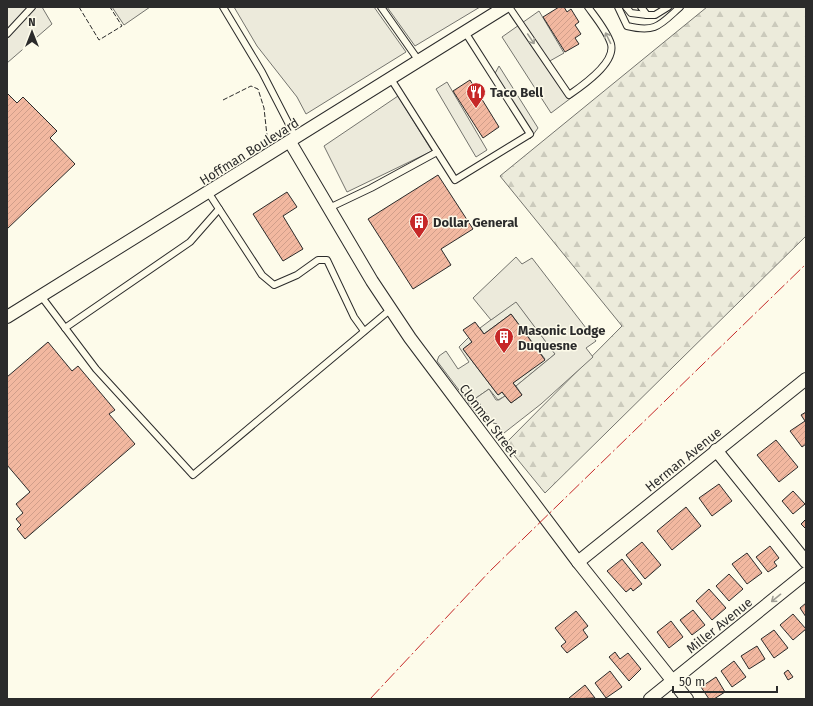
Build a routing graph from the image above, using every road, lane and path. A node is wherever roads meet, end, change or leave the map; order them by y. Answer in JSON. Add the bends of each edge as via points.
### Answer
{"nodes":[{"id":1,"x":32,"y":7,"type":"edge"},
{"id":2,"x":223,"y":7,"type":"edge"},
{"id":3,"x":380,"y":7,"type":"edge"},
{"id":4,"x":505,"y":7,"type":"edge"},
{"id":5,"x":509,"y":7,"type":"edge"},
{"id":6,"x":588,"y":7,"type":"edge"},
{"id":7,"x":618,"y":7,"type":"edge"},
{"id":8,"x":626,"y":7,"type":"edge"},
{"id":9,"x":641,"y":7,"type":"edge"},
{"id":10,"x":668,"y":7,"type":"edge"},
{"id":11,"x":680,"y":7,"type":"edge"},
{"id":12,"x":647,"y":15,"type":"junction"},
{"id":13,"x":465,"y":32,"type":"junction"},
{"id":14,"x":7,"y":34,"type":"edge"},
{"id":15,"x":419,"y":61,"type":"junction"},
{"id":16,"x":391,"y":79,"type":"junction"},
{"id":17,"x":293,"y":140,"type":"junction"},
{"id":18,"x":437,"y":152,"type":"junction"},
{"id":19,"x":208,"y":192,"type":"junction"},
{"id":20,"x":329,"y":208,"type":"junction"},
{"id":21,"x":219,"y":209,"type":"junction"},
{"id":22,"x":41,"y":296,"type":"junction"},
{"id":23,"x":391,"y":309,"type":"junction"},
{"id":24,"x":7,"y":317,"type":"edge"},
{"id":25,"x":65,"y":328,"type":"junction"},
{"id":26,"x":364,"y":331,"type":"junction"},
{"id":27,"x":806,"y":379,"type":"edge"},
{"id":28,"x":716,"y":450,"type":"junction"},
{"id":29,"x":578,"y":562,"type":"junction"},
{"id":30,"x":806,"y":562,"type":"edge"},
{"id":31,"x":806,"y":573,"type":"edge"},
{"id":32,"x":672,"y":681,"type":"junction"},
{"id":33,"x":650,"y":699,"type":"edge"},
{"id":34,"x":687,"y":699,"type":"edge"}],
"edges":[{"from":1,"to":14,"type":"lane"},
{"from":2,"to":17,"type":"lane","via":[[262,72]]},
{"from":3,"to":15,"type":"lane"},
{"from":4,"to":13,"type":"street","name":"Hoffman Boulevard"},
{"from":5,"to":6,"type":"lane","one_way":true,"via":[[569,95],[590,80],[610,53],[608,37]]},
{"from":7,"to":11,"type":"lane","via":[[627,26],[643,30],[656,27]]},
{"from":8,"to":12,"type":"lane","via":[[631,13]]},
{"from":9,"to":12,"type":"lane"},
{"from":10,"to":12,"type":"lane","via":[[655,15]]},
{"from":13,"to":15,"type":"street","name":"Hoffman Boulevard"},
{"from":13,"to":18,"type":"lane","via":[[530,134],[455,180]]},
{"from":15,"to":16,"type":"street","name":"Hoffman Boulevard"},
{"from":16,"to":17,"type":"street","name":"Hoffman Boulevard"},
{"from":16,"to":18,"type":"lane"},
{"from":17,"to":19,"type":"street","name":"Hoffman Boulevard"},
{"from":17,"to":20,"type":"street","name":"Clonmel Street"},
{"from":18,"to":20,"type":"lane"},
{"from":19,"to":21,"type":"lane"},
{"from":19,"to":22,"type":"street","name":"Hoffman Boulevard"},
{"from":20,"to":23,"type":"street","name":"Clonmel Street"},
{"from":21,"to":25,"type":"lane","via":[[190,242]]},
{"from":21,"to":26,"type":"lane","via":[[262,274],[274,285],[297,275],[318,260],[327,260],[354,317]]},
{"from":22,"to":24,"type":"street","name":"Hoffman Boulevard"},
{"from":22,"to":25,"type":"lane"},
{"from":23,"to":26,"type":"lane"},
{"from":23,"to":29,"type":"street","name":"Clonmel Street"},
{"from":25,"to":26,"type":"lane","via":[[96,369],[193,476]]},
{"from":27,"to":28,"type":"street","name":"Herman Avenue"},
{"from":28,"to":29,"type":"street","name":"Herman Avenue"},
{"from":28,"to":30,"type":"street"},
{"from":29,"to":32,"type":"street","name":"Clonmel Street"},
{"from":31,"to":32,"type":"street","name":"Miller Avenue","one_way":true},
{"from":32,"to":33,"type":"street","name":"Miller Avenue"},
{"from":32,"to":34,"type":"street","name":"Clonmel Street"}]}
